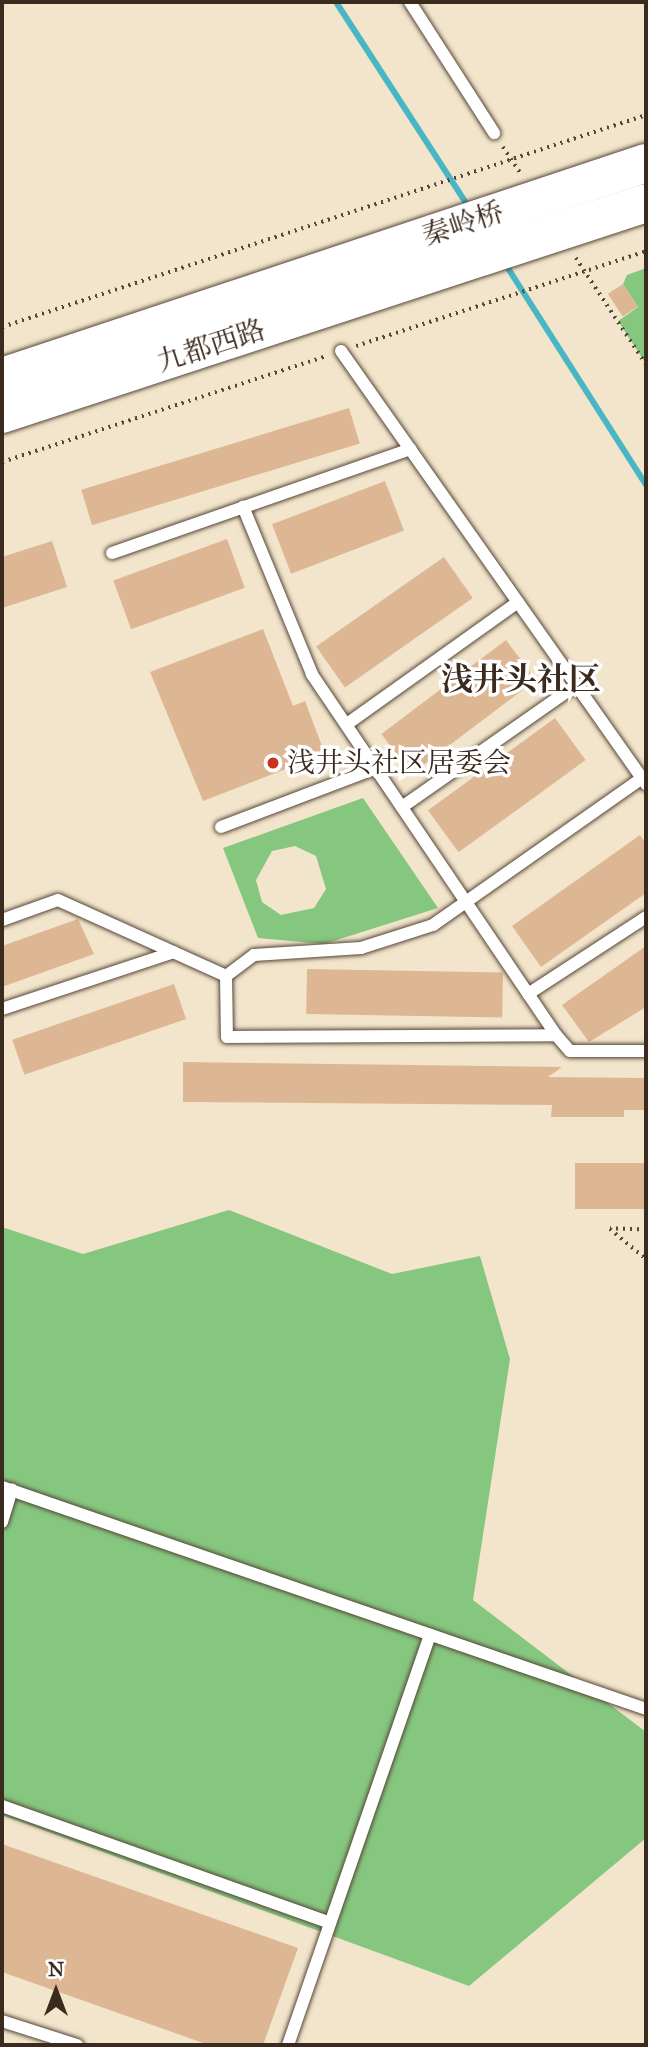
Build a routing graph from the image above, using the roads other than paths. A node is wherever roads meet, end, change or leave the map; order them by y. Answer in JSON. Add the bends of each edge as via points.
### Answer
{"nodes":[{"id":1,"x":410,"y":2,"type":"edge"},
{"id":2,"x":494,"y":133,"type":"dead end"},
{"id":3,"x":646,"y":163,"type":"edge"},
{"id":4,"x":646,"y":203,"type":"edge"},
{"id":5,"x":397,"y":246,"type":"joint"},
{"id":6,"x":421,"y":278,"type":"joint"},
{"id":7,"x":341,"y":351,"type":"road end"},
{"id":8,"x":2,"y":377,"type":"edge"},
{"id":9,"x":2,"y":414,"type":"edge"},
{"id":10,"x":410,"y":449,"type":"junction"},
{"id":11,"x":243,"y":508,"type":"junction"},
{"id":12,"x":112,"y":553,"type":"dead end"},
{"id":13,"x":518,"y":602,"type":"junction"},
{"id":14,"x":576,"y":685,"type":"junction"},
{"id":15,"x":347,"y":724,"type":"junction"},
{"id":16,"x":376,"y":768,"type":"junction"},
{"id":17,"x":644,"y":781,"type":"edge"},
{"id":18,"x":402,"y":807,"type":"junction"},
{"id":19,"x":221,"y":827,"type":"dead end"},
{"id":20,"x":467,"y":904,"type":"junction"},
{"id":21,"x":646,"y":917,"type":"edge"},
{"id":22,"x":2,"y":920,"type":"edge"},
{"id":23,"x":174,"y":953,"type":"junction"},
{"id":24,"x":226,"y":976,"type":"junction"},
{"id":25,"x":528,"y":994,"type":"junction"},
{"id":26,"x":2,"y":1009,"type":"edge"},
{"id":27,"x":556,"y":1035,"type":"junction"},
{"id":28,"x":646,"y":1051,"type":"edge"},
{"id":29,"x":7,"y":1488,"type":"edge"},
{"id":30,"x":2,"y":1522,"type":"edge"},
{"id":31,"x":430,"y":1635,"type":"junction"},
{"id":32,"x":646,"y":1709,"type":"edge"},
{"id":33,"x":2,"y":1806,"type":"edge"},
{"id":34,"x":330,"y":1923,"type":"junction"},
{"id":35,"x":2,"y":2021,"type":"edge"},
{"id":36,"x":77,"y":2045,"type":"edge"},
{"id":37,"x":288,"y":2045,"type":"edge"}],
"edges":[{"from":1,"to":2,"type":"lane"},
{"from":3,"to":5,"type":"main road","name":"秦岭桥"},
{"from":4,"to":6,"type":"main road","name":"秦岭桥"},
{"from":5,"to":8,"type":"main road","name":"九都西路"},
{"from":6,"to":9,"type":"main road","name":"九都西路"},
{"from":7,"to":10,"type":"lane"},
{"from":10,"to":11,"type":"lane"},
{"from":10,"to":13,"type":"lane"},
{"from":11,"to":12,"type":"lane"},
{"from":11,"to":15,"type":"lane","via":[[312,674]]},
{"from":13,"to":14,"type":"lane"},
{"from":13,"to":15,"type":"lane"},
{"from":14,"to":17,"type":"lane"},
{"from":14,"to":18,"type":"lane"},
{"from":15,"to":16,"type":"lane"},
{"from":16,"to":18,"type":"lane"},
{"from":16,"to":19,"type":"lane"},
{"from":17,"to":20,"type":"lane"},
{"from":18,"to":20,"type":"lane"},
{"from":20,"to":24,"type":"lane","via":[[433,925],[361,948],[254,955]]},
{"from":20,"to":25,"type":"lane"},
{"from":21,"to":25,"type":"lane"},
{"from":22,"to":23,"type":"lane","via":[[58,900]]},
{"from":23,"to":24,"type":"lane"},
{"from":23,"to":26,"type":"lane"},
{"from":24,"to":27,"type":"lane","via":[[227,1037]]},
{"from":25,"to":27,"type":"lane"},
{"from":27,"to":28,"type":"lane","via":[[570,1051]]},
{"from":29,"to":30,"type":"lane"},
{"from":29,"to":31,"type":"lane"},
{"from":31,"to":32,"type":"lane"},
{"from":31,"to":34,"type":"lane"},
{"from":33,"to":34,"type":"lane"},
{"from":34,"to":37,"type":"lane"},
{"from":35,"to":36,"type":"lane"}]}
